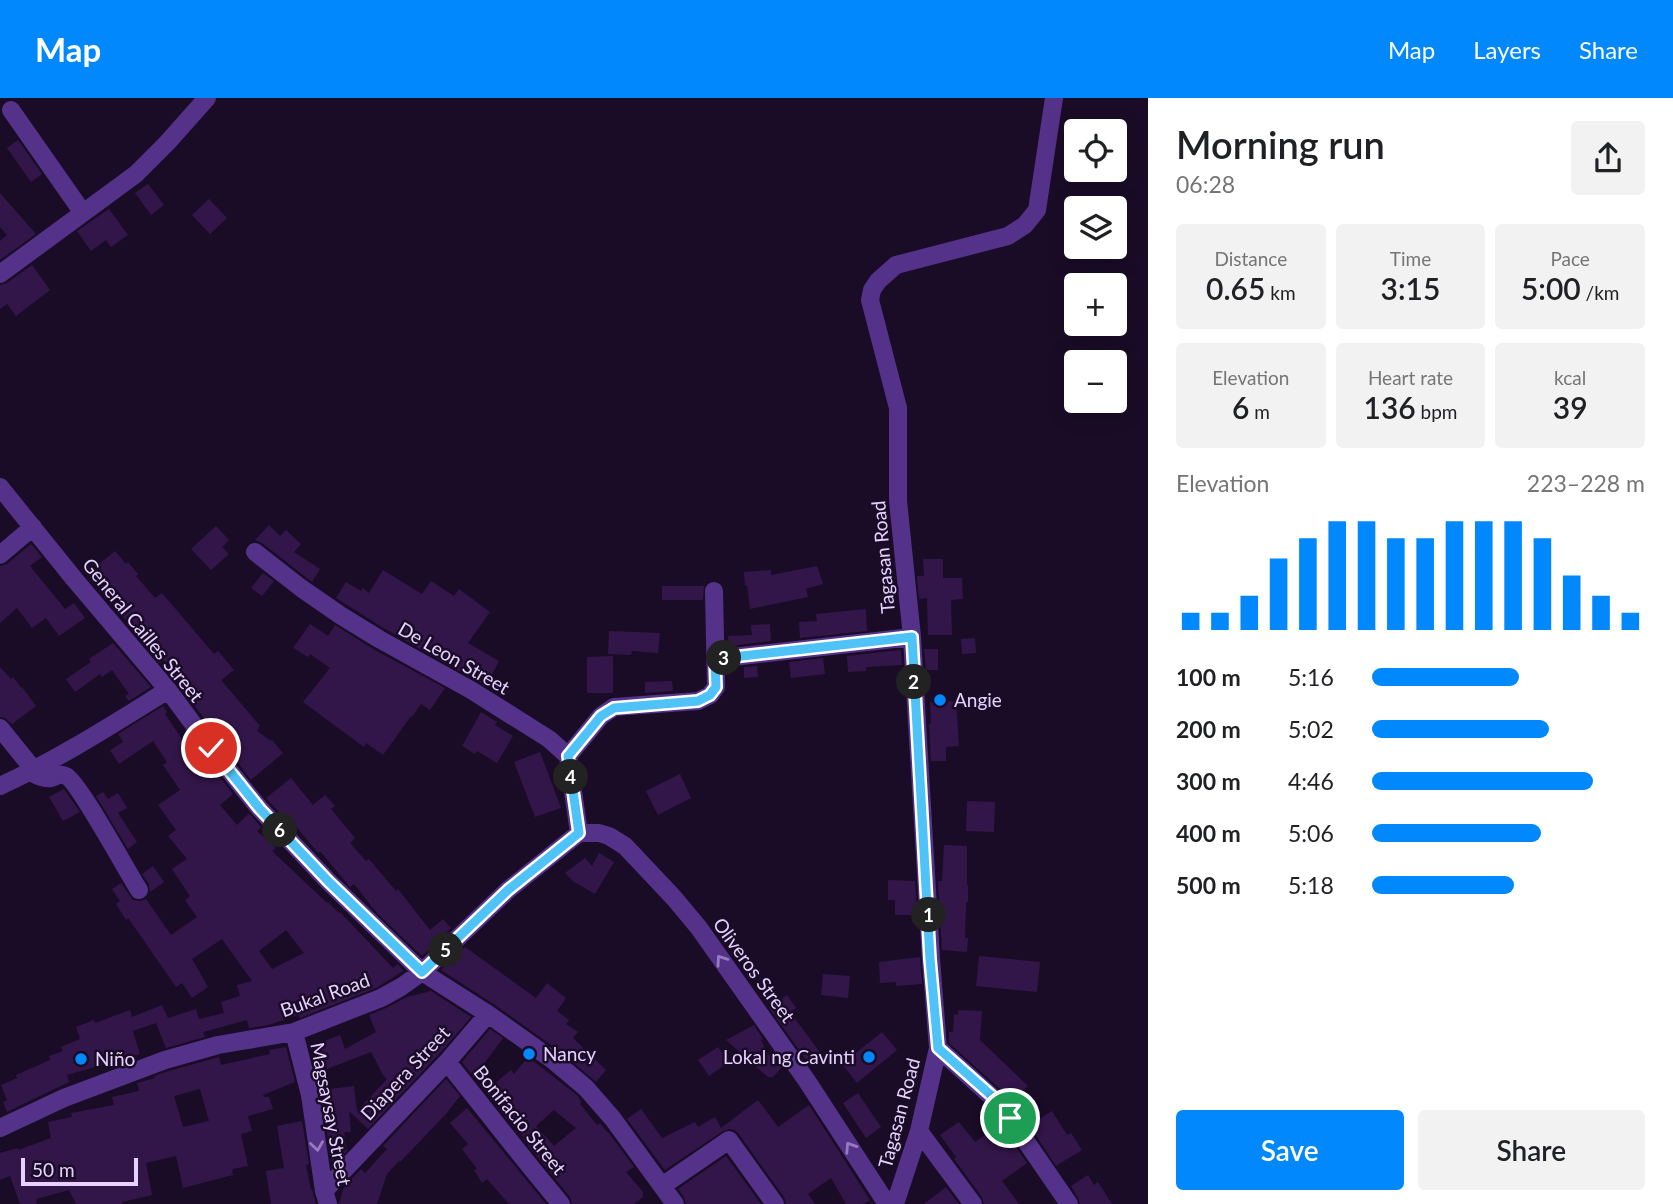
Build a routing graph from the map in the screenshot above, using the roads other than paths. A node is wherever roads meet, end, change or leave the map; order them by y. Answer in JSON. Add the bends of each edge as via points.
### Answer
{"nodes":[{"id":1,"x":206,"y":98,"type":"edge"},
{"id":2,"x":1054,"y":98,"type":"edge"},
{"id":3,"x":11,"y":110,"type":"dead end"},
{"id":4,"x":83,"y":213,"type":"junction"},
{"id":5,"x":0,"y":274,"type":"edge"},
{"id":6,"x":0,"y":488,"type":"edge"},
{"id":7,"x":33,"y":527,"type":"junction"},
{"id":8,"x":255,"y":552,"type":"dead end"},
{"id":9,"x":0,"y":555,"type":"edge"},
{"id":10,"x":714,"y":591,"type":"dead end"},
{"id":11,"x":912,"y":637,"type":"junction"},
{"id":12,"x":715,"y":659,"type":"junction"},
{"id":13,"x":168,"y":690,"type":"junction"},
{"id":14,"x":0,"y":728,"type":"edge"},
{"id":15,"x":568,"y":756,"type":"junction"},
{"id":16,"x":32,"y":771,"type":"junction"},
{"id":17,"x":0,"y":786,"type":"edge"},
{"id":18,"x":579,"y":833,"type":"junction"},
{"id":19,"x":139,"y":890,"type":"dead end"},
{"id":20,"x":422,"y":972,"type":"junction"},
{"id":21,"x":488,"y":1014,"type":"junction"},
{"id":22,"x":294,"y":1031,"type":"junction"},
{"id":23,"x":938,"y":1048,"type":"junction"},
{"id":24,"x":447,"y":1062,"type":"junction"},
{"id":25,"x":0,"y":1128,"type":"edge"},
{"id":26,"x":919,"y":1132,"type":"junction"},
{"id":27,"x":662,"y":1186,"type":"junction"},
{"id":28,"x":326,"y":1198,"type":"edge"},
{"id":29,"x":561,"y":1204,"type":"edge"},
{"id":30,"x":675,"y":1204,"type":"edge"},
{"id":31,"x":775,"y":1204,"type":"edge"},
{"id":32,"x":887,"y":1204,"type":"edge"},
{"id":33,"x":895,"y":1204,"type":"edge"},
{"id":34,"x":973,"y":1204,"type":"edge"},
{"id":35,"x":1069,"y":1204,"type":"edge"}],
"edges":[{"from":1,"to":4,"type":"street","via":[[136,174]]},
{"from":2,"to":11,"type":"street","name":"Tagasan Road","via":[[1037,210],[1025,225],[1008,236],[896,265],[872,290],[870,300],[898,408],[898,501]]},
{"from":3,"to":4,"type":"street"},
{"from":4,"to":5,"type":"street"},
{"from":6,"to":7,"type":"street","name":"General Cailles Street"},
{"from":7,"to":9,"type":"street"},
{"from":7,"to":13,"type":"street","name":"General Cailles Street"},
{"from":8,"to":15,"type":"street","name":"De Leon Street","via":[[340,615],[471,690]]},
{"from":10,"to":12,"type":"street"},
{"from":11,"to":12,"type":"street"},
{"from":11,"to":23,"type":"street","name":"Tagasan Road"},
{"from":12,"to":15,"type":"street","via":[[716,687],[710,695],[698,701],[614,708],[601,716]]},
{"from":13,"to":16,"type":"street"},
{"from":13,"to":20,"type":"street","name":"General Cailles Street","via":[[260,809]]},
{"from":14,"to":16,"type":"street"},
{"from":15,"to":18,"type":"street"},
{"from":16,"to":17,"type":"street"},
{"from":16,"to":19,"type":"street","via":[[40,778],[69,776]]},
{"from":18,"to":20,"type":"street","name":"Bukal Road","via":[[508,890]]},
{"from":32,"to":18,"type":"street","name":"Oliveros Street","one_way":true,"via":[[807,1081],[690,918],[616,839]]},
{"from":20,"to":21,"type":"street","name":"General Cailles Street"},
{"from":20,"to":22,"type":"street","name":"Bukal Road","via":[[380,998]]},
{"from":21,"to":24,"type":"street","name":"Diapera Street"},
{"from":21,"to":27,"type":"street","name":"General Cailles Street","via":[[586,1088]]},
{"from":22,"to":25,"type":"street","name":"Bukal Road","via":[[165,1060]]},
{"from":22,"to":28,"type":"street","name":"Magsaysay Street","one_way":true,"via":[[310,1095]]},
{"from":23,"to":26,"type":"street","name":"Tagasan Road"},
{"from":23,"to":35,"type":"street","via":[[992,1096]]},
{"from":24,"to":28,"type":"street","name":"Diapera Street"},
{"from":24,"to":29,"type":"street","name":"Bonifacio Street"},
{"from":26,"to":33,"type":"street","name":"Tagasan Road"},
{"from":26,"to":34,"type":"street"},
{"from":27,"to":30,"type":"street","name":"General Cailles Street"},
{"from":27,"to":31,"type":"street","via":[[729,1140]]}]}
